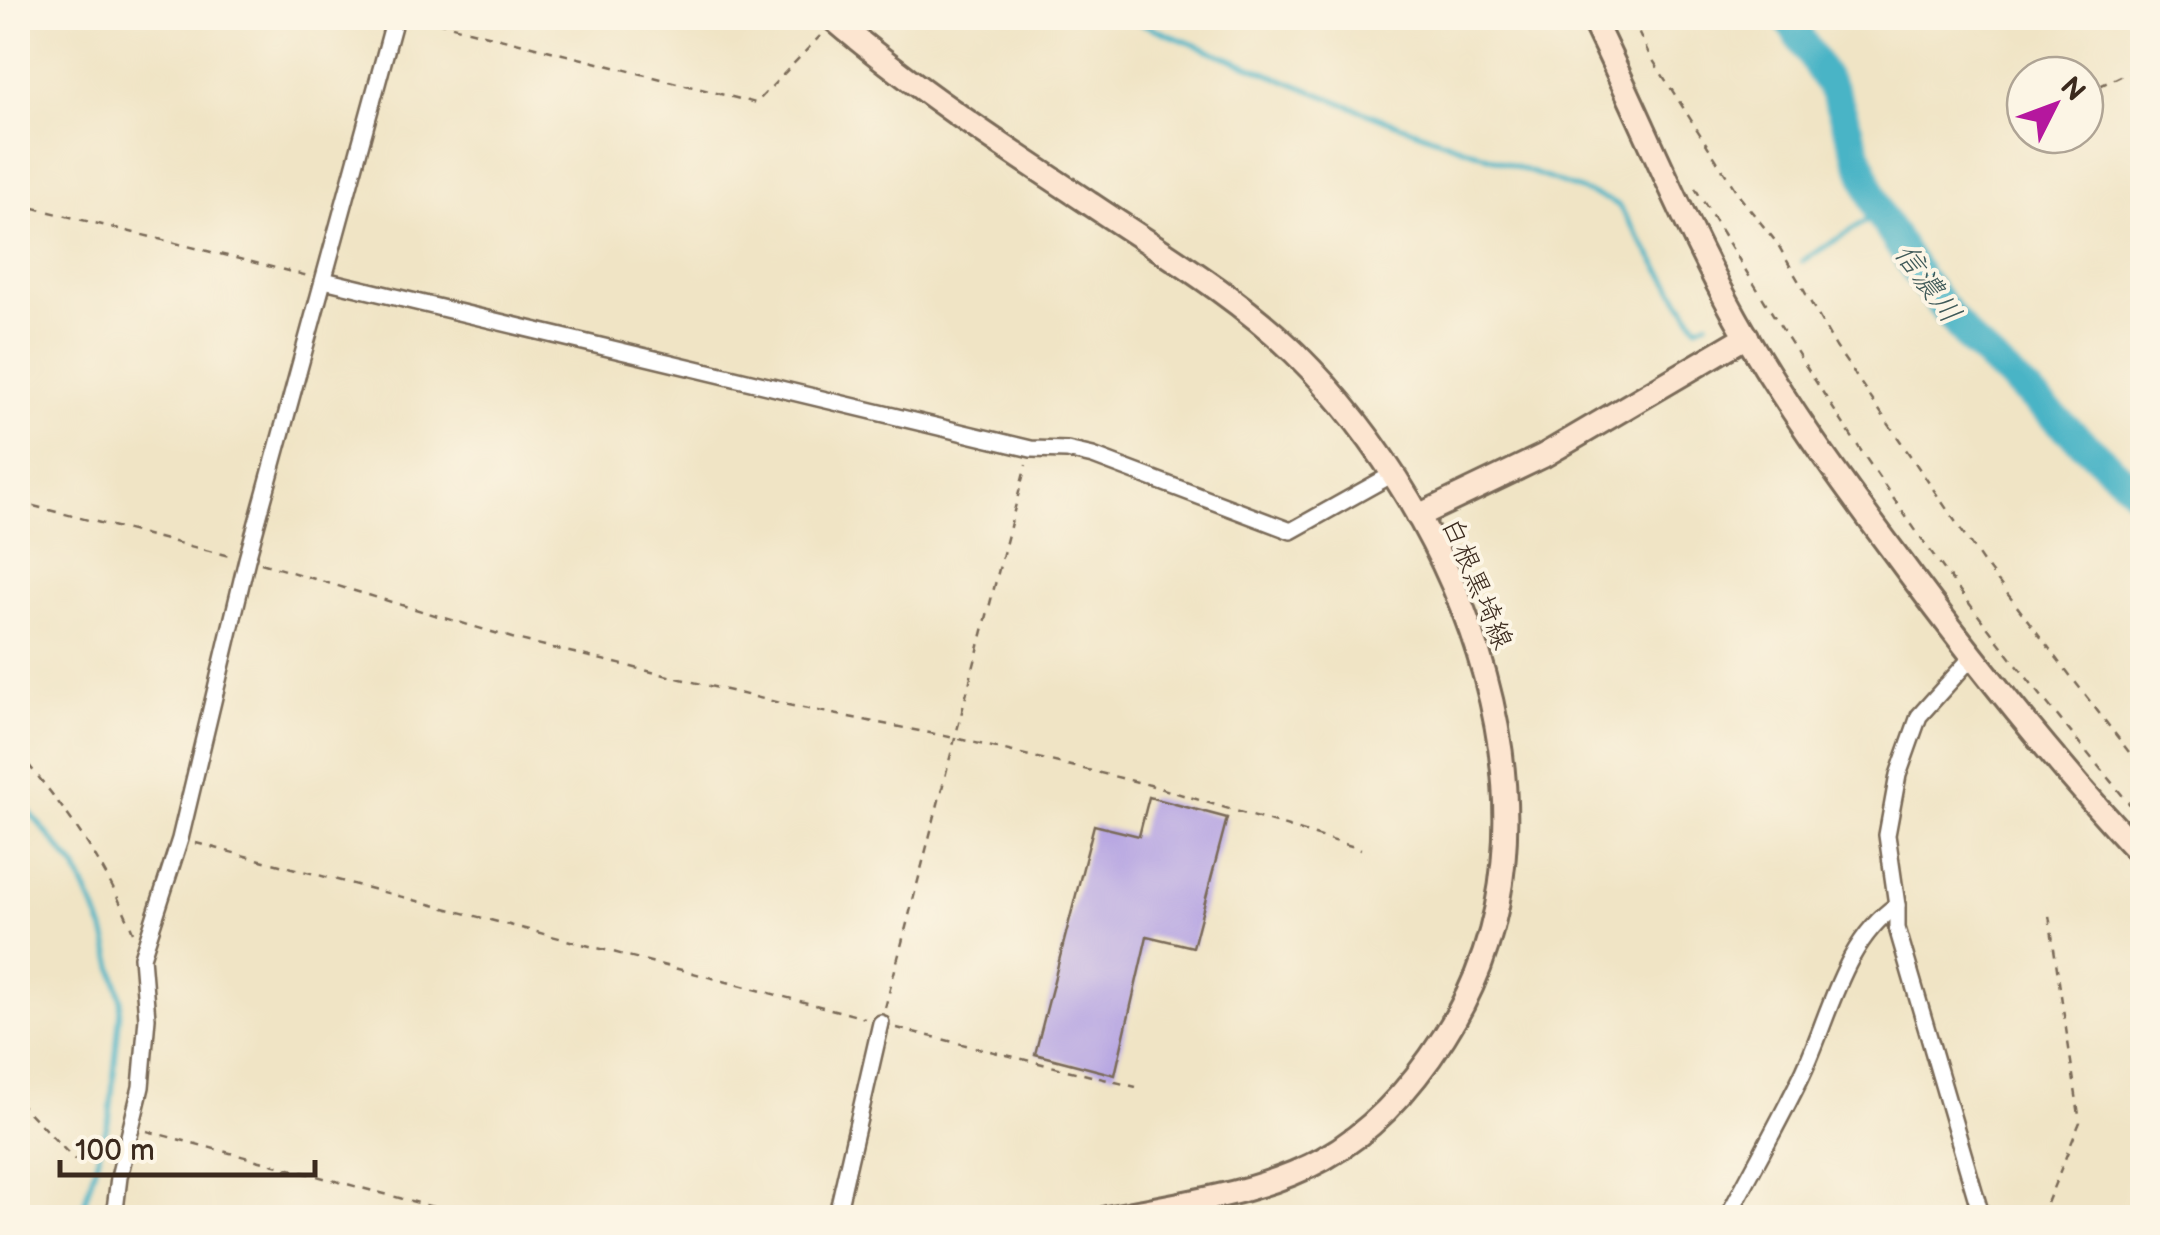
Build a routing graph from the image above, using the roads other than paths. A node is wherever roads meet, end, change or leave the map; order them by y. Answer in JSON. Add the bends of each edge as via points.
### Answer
{"nodes":[{"id":1,"x":395,"y":18,"type":"edge"},
{"id":2,"x":1592,"y":18,"type":"edge"},
{"id":3,"x":834,"y":19,"type":"edge"},
{"id":4,"x":324,"y":280,"type":"junction"},
{"id":5,"x":1746,"y":336,"type":"junction"},
{"id":6,"x":1392,"y":474,"type":"junction"},
{"id":7,"x":1418,"y":516,"type":"junction"},
{"id":8,"x":1972,"y":657,"type":"junction"},
{"id":9,"x":2142,"y":856,"type":"edge"},
{"id":10,"x":1897,"y":904,"type":"junction"},
{"id":11,"x":881,"y":1023,"type":"road end"},
{"id":12,"x":114,"y":1218,"type":"edge"},
{"id":13,"x":836,"y":1218,"type":"edge"},
{"id":14,"x":1107,"y":1218,"type":"edge"},
{"id":15,"x":1727,"y":1218,"type":"edge"},
{"id":16,"x":1982,"y":1218,"type":"edge"}],
"edges":[{"from":1,"to":4,"type":"street"},
{"from":2,"to":5,"type":"main road"},
{"from":3,"to":6,"type":"main road","name":"白根黒埼線","via":[[906,76],[1236,302],[1321,380]]},
{"from":4,"to":6,"type":"street","via":[[1031,449],[1092,456],[1291,531]]},
{"from":4,"to":12,"type":"street","via":[[180,839],[142,957],[140,1088]]},
{"from":5,"to":7,"type":"main road","via":[[1544,456]]},
{"from":5,"to":8,"type":"main road","via":[[1837,475]]},
{"from":6,"to":7,"type":"main road","name":"白根黒埼線"},
{"from":7,"to":14,"type":"main road","name":"白根黒埼線","via":[[1471,634],[1498,735],[1504,870],[1476,976],[1430,1059],[1362,1132],[1326,1158],[1246,1189]]},
{"from":8,"to":9,"type":"main road"},
{"from":8,"to":10,"type":"street","via":[[1919,716],[1898,774],[1886,835]]},
{"from":10,"to":15,"type":"street","via":[[1880,917],[1842,976],[1802,1075]]},
{"from":10,"to":16,"type":"street","via":[[1897,928]]},
{"from":11,"to":13,"type":"street"}]}
